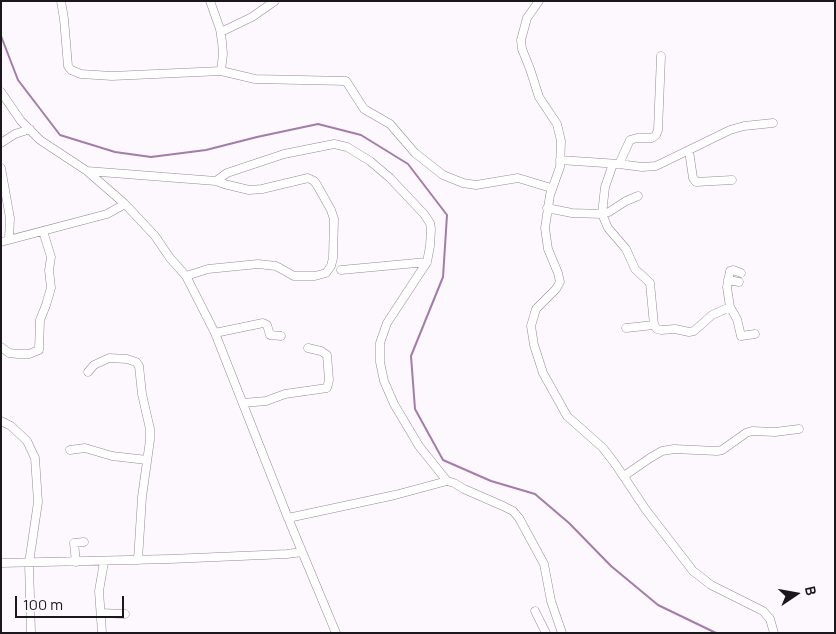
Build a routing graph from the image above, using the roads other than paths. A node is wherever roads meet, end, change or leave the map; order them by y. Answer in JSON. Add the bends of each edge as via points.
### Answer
{"nodes":[{"id":1,"x":61,"y":1,"type":"edge"},
{"id":2,"x":210,"y":1,"type":"edge"},
{"id":3,"x":275,"y":1,"type":"edge"},
{"id":4,"x":539,"y":1,"type":"edge"},
{"id":5,"x":221,"y":32,"type":"junction"},
{"id":6,"x":661,"y":56,"type":"dead end"},
{"id":7,"x":221,"y":71,"type":"junction"},
{"id":8,"x":1,"y":92,"type":"edge"},
{"id":9,"x":773,"y":123,"type":"dead end"},
{"id":10,"x":30,"y":129,"type":"junction"},
{"id":11,"x":1,"y":143,"type":"edge"},
{"id":12,"x":688,"y":151,"type":"junction"},
{"id":13,"x":560,"y":160,"type":"junction"},
{"id":14,"x":616,"y":164,"type":"junction"},
{"id":15,"x":1,"y":168,"type":"edge"},
{"id":16,"x":86,"y":171,"type":"junction"},
{"id":17,"x":732,"y":180,"type":"dead end"},
{"id":18,"x":216,"y":181,"type":"junction"},
{"id":19,"x":552,"y":188,"type":"junction"},
{"id":20,"x":638,"y":196,"type":"dead end"},
{"id":21,"x":125,"y":204,"type":"junction"},
{"id":22,"x":547,"y":208,"type":"junction"},
{"id":23,"x":602,"y":214,"type":"junction"},
{"id":24,"x":43,"y":231,"type":"junction"},
{"id":25,"x":5,"y":240,"type":"edge"},
{"id":26,"x":427,"y":262,"type":"junction"},
{"id":27,"x":341,"y":270,"type":"dead end"},
{"id":28,"x":741,"y":273,"type":"dead end"},
{"id":29,"x":186,"y":276,"type":"junction"},
{"id":30,"x":728,"y":280,"type":"junction"},
{"id":31,"x":739,"y":282,"type":"dead end"},
{"id":32,"x":730,"y":307,"type":"junction"},
{"id":33,"x":654,"y":325,"type":"junction"},
{"id":34,"x":626,"y":328,"type":"dead end"},
{"id":35,"x":215,"y":333,"type":"junction"},
{"id":36,"x":755,"y":334,"type":"dead end"},
{"id":37,"x":281,"y":336,"type":"dead end"},
{"id":38,"x":1,"y":347,"type":"edge"},
{"id":39,"x":308,"y":348,"type":"dead end"},
{"id":40,"x":88,"y":372,"type":"dead end"},
{"id":41,"x":243,"y":403,"type":"junction"},
{"id":42,"x":1,"y":422,"type":"edge"},
{"id":43,"x":799,"y":429,"type":"dead end"},
{"id":44,"x":70,"y":450,"type":"dead end"},
{"id":45,"x":147,"y":460,"type":"junction"},
{"id":46,"x":624,"y":476,"type":"junction"},
{"id":47,"x":447,"y":481,"type":"junction"},
{"id":48,"x":288,"y":518,"type":"junction"},
{"id":49,"x":84,"y":542,"type":"dead end"},
{"id":50,"x":302,"y":552,"type":"junction"},
{"id":51,"x":138,"y":560,"type":"junction"},
{"id":52,"x":76,"y":562,"type":"junction"},
{"id":53,"x":104,"y":562,"type":"junction"},
{"id":54,"x":1,"y":563,"type":"edge"},
{"id":55,"x":29,"y":563,"type":"junction"},
{"id":56,"x":535,"y":611,"type":"dead end"},
{"id":57,"x":101,"y":613,"type":"junction"},
{"id":58,"x":125,"y":614,"type":"dead end"},
{"id":59,"x":31,"y":633,"type":"edge"},
{"id":60,"x":102,"y":633,"type":"edge"},
{"id":61,"x":336,"y":633,"type":"edge"},
{"id":62,"x":546,"y":633,"type":"edge"},
{"id":63,"x":562,"y":633,"type":"edge"},
{"id":64,"x":774,"y":633,"type":"edge"}],
"edges":[{"from":1,"to":7,"type":"street","via":[[71,70],[96,76]]},
{"from":2,"to":5,"type":"street"},
{"from":3,"to":5,"type":"street"},
{"from":4,"to":13,"type":"street","via":[[528,16],[521,45],[539,97],[559,128]]},
{"from":5,"to":7,"type":"street"},
{"from":6,"to":14,"type":"street","via":[[656,135],[630,140]]},
{"from":7,"to":19,"type":"street","via":[[255,79],[346,82],[364,109],[390,124],[415,153],[443,175],[476,185],[518,178]]},
{"from":8,"to":10,"type":"street","via":[[20,121]]},
{"from":9,"to":12,"type":"street","via":[[738,127]]},
{"from":10,"to":11,"type":"street"},
{"from":10,"to":16,"type":"street","via":[[40,140]]},
{"from":12,"to":14,"type":"street","via":[[656,166]]},
{"from":12,"to":17,"type":"street","via":[[696,182]]},
{"from":13,"to":14,"type":"street"},
{"from":13,"to":19,"type":"street"},
{"from":14,"to":23,"type":"street","via":[[605,187]]},
{"from":15,"to":25,"type":"street","via":[[10,218]]},
{"from":16,"to":18,"type":"street"},
{"from":16,"to":21,"type":"street"},
{"from":18,"to":26,"type":"street","via":[[227,173],[284,154],[334,144],[347,147],[376,165],[427,218],[431,236]]},
{"from":18,"to":29,"type":"street","via":[[250,190],[308,178],[314,181],[333,216],[331,266],[326,273],[315,276],[294,276],[276,266],[262,264]]},
{"from":19,"to":22,"type":"street"},
{"from":20,"to":23,"type":"street"},
{"from":21,"to":24,"type":"street","via":[[107,214]]},
{"from":21,"to":29,"type":"street"},
{"from":22,"to":23,"type":"street"},
{"from":22,"to":46,"type":"street","via":[[547,242],[560,282],[534,314],[531,326],[534,345],[543,373],[563,409],[603,448]]},
{"from":23,"to":33,"type":"street","via":[[608,228],[626,249],[635,269],[650,283]]},
{"from":24,"to":25,"type":"street"},
{"from":24,"to":38,"type":"street","via":[[51,257],[50,288],[40,320],[39,350],[18,354],[9,353]]},
{"from":26,"to":27,"type":"street"},
{"from":26,"to":47,"type":"street","via":[[387,323],[380,343],[380,362],[394,404],[419,446]]},
{"from":28,"to":30,"type":"street","via":[[731,270]]},
{"from":29,"to":35,"type":"street"},
{"from":30,"to":31,"type":"street"},
{"from":30,"to":32,"type":"street"},
{"from":32,"to":33,"type":"street","via":[[712,314],[692,331],[662,330]]},
{"from":32,"to":36,"type":"street","via":[[737,318],[741,336]]},
{"from":33,"to":34,"type":"street"},
{"from":35,"to":37,"type":"street","via":[[263,323],[270,335]]},
{"from":35,"to":41,"type":"street"},
{"from":39,"to":41,"type":"street","via":[[327,355],[327,388]]},
{"from":40,"to":45,"type":"street","via":[[109,358],[127,359],[139,366],[150,429]]},
{"from":41,"to":48,"type":"street"},
{"from":42,"to":55,"type":"street","via":[[27,441],[35,458],[38,502]]},
{"from":43,"to":46,"type":"street","via":[[752,431],[717,451],[662,451]]},
{"from":44,"to":45,"type":"street","via":[[85,448],[112,456]]},
{"from":45,"to":51,"type":"street"},
{"from":46,"to":64,"type":"street","via":[[693,571],[711,585],[763,611],[770,619]]},
{"from":47,"to":48,"type":"street"},
{"from":47,"to":63,"type":"street","via":[[513,511],[519,518],[544,564],[551,601]]},
{"from":48,"to":50,"type":"street"},
{"from":49,"to":52,"type":"street","via":[[74,543]]},
{"from":50,"to":51,"type":"street"},
{"from":50,"to":61,"type":"street"},
{"from":51,"to":53,"type":"street"},
{"from":52,"to":53,"type":"street"},
{"from":52,"to":55,"type":"street"},
{"from":53,"to":57,"type":"street","via":[[99,591]]},
{"from":54,"to":55,"type":"street"},
{"from":55,"to":59,"type":"street"},
{"from":56,"to":62,"type":"street"},
{"from":57,"to":58,"type":"street"},
{"from":57,"to":60,"type":"street"}]}
